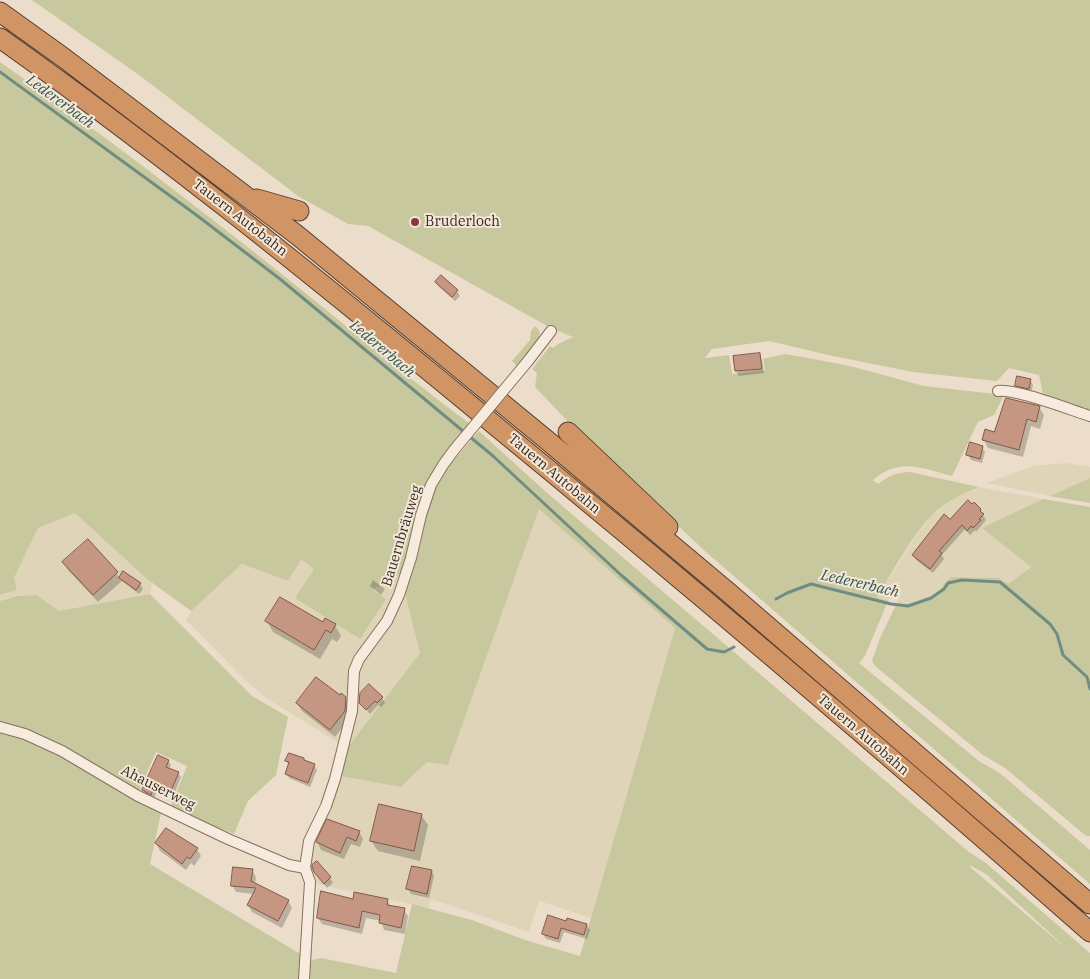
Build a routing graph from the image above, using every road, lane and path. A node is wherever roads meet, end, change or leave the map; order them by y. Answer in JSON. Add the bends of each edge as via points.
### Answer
{"nodes":[{"id":1,"x":0,"y":12,"type":"edge"},
{"id":2,"x":0,"y":38,"type":"edge"},
{"id":3,"x":248,"y":197,"type":"junction"},
{"id":4,"x":299,"y":211,"type":"dead end"},
{"id":5,"x":551,"y":331,"type":"dead end"},
{"id":6,"x":998,"y":391,"type":"dead end"},
{"id":7,"x":1090,"y":416,"type":"edge"},
{"id":8,"x":568,"y":432,"type":"dead end"},
{"id":9,"x":728,"y":592,"type":"junction"},
{"id":10,"x":0,"y":727,"type":"edge"},
{"id":11,"x":305,"y":868,"type":"junction"},
{"id":12,"x":1090,"y":904,"type":"edge"},
{"id":13,"x":1090,"y":932,"type":"edge"},
{"id":14,"x":304,"y":979,"type":"edge"}],
"edges":[{"from":1,"to":3,"type":"highway","name":"Tauern Autobahn"},
{"from":2,"to":13,"type":"highway","name":"Tauern Autobahn","via":[[192,180],[366,320],[704,599]]},
{"from":3,"to":4,"type":"highway"},
{"from":3,"to":9,"type":"highway","name":"Tauern Autobahn"},
{"from":5,"to":11,"type":"street","name":"Bauernbräuweg","bridge":true,"via":[[442,465],[431,485],[399,595],[354,671],[352,711],[335,779],[309,842]]},
{"from":6,"to":7,"type":"street","via":[[1029,396]]},
{"from":8,"to":9,"type":"highway","via":[[700,557]]},
{"from":9,"to":12,"type":"highway","name":"Tauern Autobahn"},
{"from":10,"to":11,"type":"street","name":"Ahauserweg","via":[[62,750],[138,796],[228,839],[289,865]]},
{"from":11,"to":14,"type":"street","name":"Bauernbräuweg","via":[[310,882]]}]}
